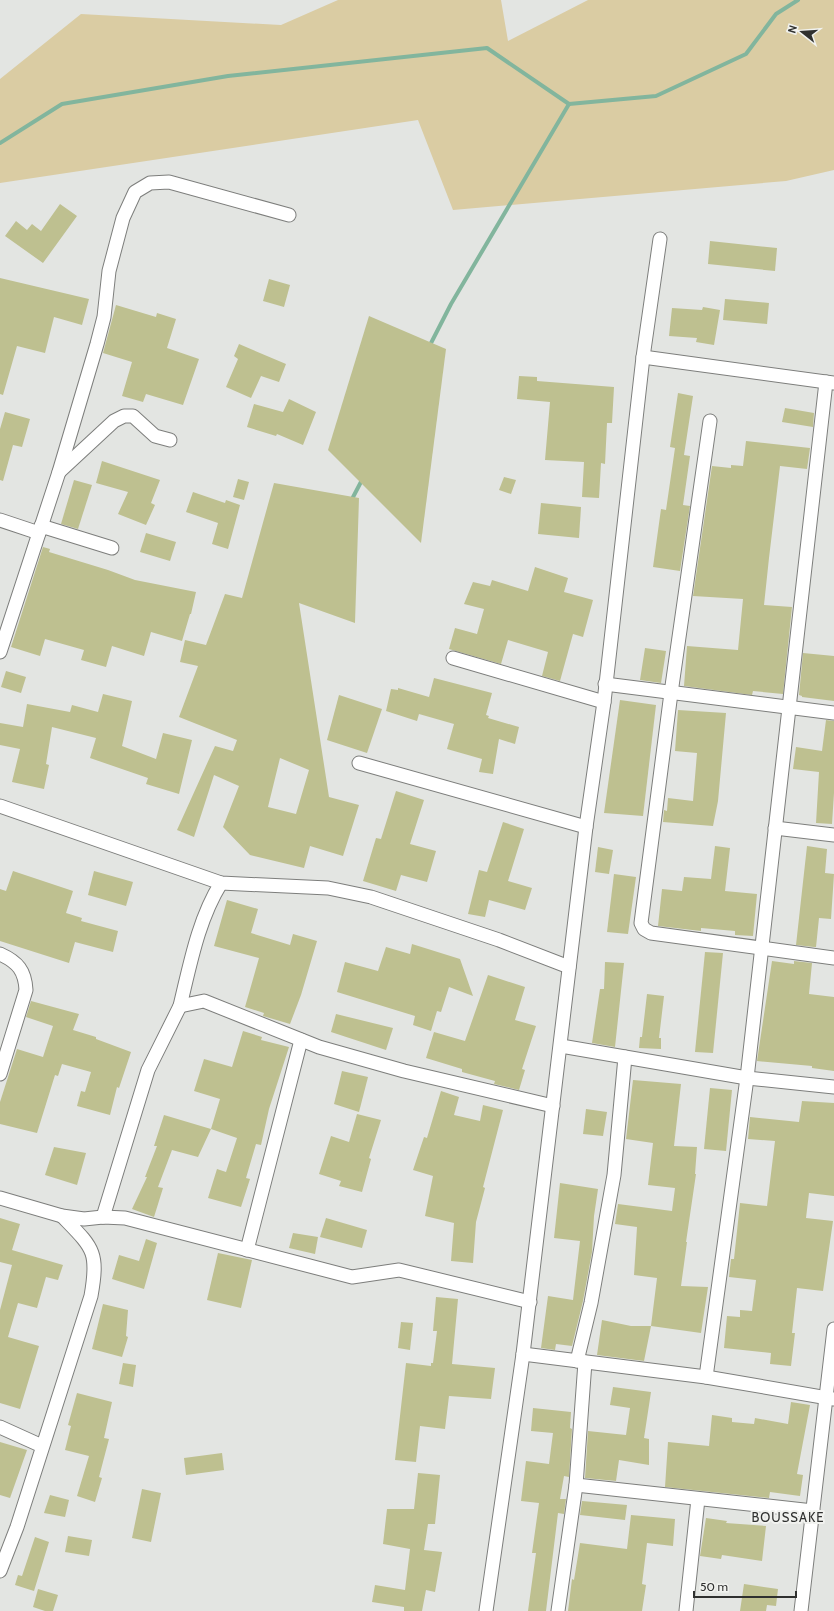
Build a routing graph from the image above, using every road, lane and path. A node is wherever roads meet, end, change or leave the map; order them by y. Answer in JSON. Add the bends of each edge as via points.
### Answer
{"nodes":[{"id":1,"x":289,"y":215,"type":"dead end"},
{"id":2,"x":660,"y":239,"type":"dead end"},
{"id":3,"x":643,"y":357,"type":"junction"},
{"id":4,"x":830,"y":383,"type":"edge"},
{"id":5,"x":710,"y":421,"type":"dead end"},
{"id":6,"x":170,"y":440,"type":"dead end"},
{"id":7,"x":59,"y":472,"type":"junction"},
{"id":8,"x":0,"y":520,"type":"edge"},
{"id":9,"x":40,"y":529,"type":"junction"},
{"id":10,"x":112,"y":548,"type":"dead end"},
{"id":11,"x":0,"y":652,"type":"edge"},
{"id":12,"x":454,"y":658,"type":"dead end"},
{"id":13,"x":605,"y":684,"type":"junction"},
{"id":14,"x":671,"y":693,"type":"junction"},
{"id":15,"x":604,"y":702,"type":"junction"},
{"id":16,"x":789,"y":708,"type":"junction"},
{"id":17,"x":834,"y":713,"type":"edge"},
{"id":18,"x":359,"y":763,"type":"dead end"},
{"id":19,"x":0,"y":806,"type":"edge"},
{"id":20,"x":586,"y":827,"type":"junction"},
{"id":21,"x":775,"y":828,"type":"junction"},
{"id":22,"x":834,"y":835,"type":"edge"},
{"id":23,"x":221,"y":883,"type":"junction"},
{"id":24,"x":762,"y":947,"type":"junction"},
{"id":25,"x":0,"y":954,"type":"edge"},
{"id":26,"x":834,"y":958,"type":"edge"},
{"id":27,"x":569,"y":967,"type":"junction"},
{"id":28,"x":180,"y":1006,"type":"junction"},
{"id":29,"x":301,"y":1040,"type":"junction"},
{"id":30,"x":561,"y":1046,"type":"junction"},
{"id":31,"x":625,"y":1057,"type":"junction"},
{"id":32,"x":0,"y":1074,"type":"edge"},
{"id":33,"x":747,"y":1078,"type":"junction"},
{"id":34,"x":834,"y":1087,"type":"edge"},
{"id":35,"x":554,"y":1106,"type":"junction"},
{"id":36,"x":0,"y":1198,"type":"edge"},
{"id":37,"x":62,"y":1216,"type":"junction"},
{"id":38,"x":103,"y":1217,"type":"junction"},
{"id":39,"x":247,"y":1250,"type":"junction"},
{"id":40,"x":530,"y":1302,"type":"junction"},
{"id":41,"x":834,"y":1329,"type":"edge"},
{"id":42,"x":523,"y":1354,"type":"junction"},
{"id":43,"x":581,"y":1361,"type":"junction"},
{"id":44,"x":706,"y":1377,"type":"junction"},
{"id":45,"x":830,"y":1398,"type":"edge"},
{"id":46,"x":0,"y":1427,"type":"edge"},
{"id":47,"x":42,"y":1446,"type":"junction"},
{"id":48,"x":576,"y":1484,"type":"junction"},
{"id":49,"x":698,"y":1499,"type":"junction"},
{"id":50,"x":813,"y":1511,"type":"junction"},
{"id":51,"x":0,"y":1570,"type":"edge"},
{"id":52,"x":486,"y":1611,"type":"edge"},
{"id":53,"x":558,"y":1611,"type":"edge"},
{"id":54,"x":686,"y":1611,"type":"edge"},
{"id":55,"x":801,"y":1611,"type":"edge"}],
"edges":[{"from":1,"to":7,"type":"street","via":[[169,182],[150,183],[135,192],[124,218],[109,271],[104,317]]},
{"from":2,"to":3,"type":"street"},
{"from":3,"to":4,"type":"street"},
{"from":3,"to":13,"type":"street"},
{"from":4,"to":16,"type":"street"},
{"from":5,"to":14,"type":"street"},
{"from":6,"to":7,"type":"street","via":[[155,436],[133,416],[124,416],[114,421]]},
{"from":7,"to":9,"type":"street"},
{"from":8,"to":9,"type":"street"},
{"from":9,"to":10,"type":"street"},
{"from":9,"to":11,"type":"street"},
{"from":12,"to":15,"type":"street"},
{"from":13,"to":14,"type":"street"},
{"from":13,"to":15,"type":"street"},
{"from":14,"to":16,"type":"street"},
{"from":14,"to":24,"type":"street","via":[[641,923],[644,929],[651,933]]},
{"from":15,"to":20,"type":"street"},
{"from":16,"to":17,"type":"street"},
{"from":16,"to":21,"type":"street"},
{"from":18,"to":20,"type":"street"},
{"from":19,"to":23,"type":"street"},
{"from":20,"to":27,"type":"street"},
{"from":21,"to":22,"type":"street"},
{"from":21,"to":24,"type":"street"},
{"from":23,"to":27,"type":"street","via":[[328,888],[371,897],[499,940]]},
{"from":23,"to":28,"type":"street","via":[[210,901]]},
{"from":24,"to":26,"type":"street"},
{"from":24,"to":33,"type":"street"},
{"from":25,"to":32,"type":"street","via":[[19,966],[25,978],[26,990]]},
{"from":27,"to":30,"type":"street"},
{"from":28,"to":29,"type":"street","via":[[204,1001]]},
{"from":28,"to":38,"type":"street","via":[[148,1070]]},
{"from":29,"to":35,"type":"street","via":[[404,1071]]},
{"from":29,"to":39,"type":"street"},
{"from":30,"to":31,"type":"street"},
{"from":30,"to":35,"type":"street"},
{"from":31,"to":33,"type":"street"},
{"from":31,"to":43,"type":"street","via":[[614,1175]]},
{"from":33,"to":34,"type":"street"},
{"from":33,"to":44,"type":"street"},
{"from":35,"to":40,"type":"street"},
{"from":36,"to":37,"type":"street"},
{"from":37,"to":38,"type":"street","via":[[84,1219]]},
{"from":37,"to":47,"type":"street","via":[[86,1240],[94,1255],[95,1272],[91,1296]]},
{"from":38,"to":39,"type":"street","via":[[125,1218]]},
{"from":39,"to":40,"type":"street","via":[[352,1277],[399,1270]]},
{"from":40,"to":42,"type":"street"},
{"from":41,"to":45,"type":"street"},
{"from":42,"to":43,"type":"street"},
{"from":42,"to":52,"type":"street"},
{"from":43,"to":44,"type":"street"},
{"from":43,"to":48,"type":"street"},
{"from":44,"to":45,"type":"street"},
{"from":45,"to":50,"type":"street"},
{"from":46,"to":47,"type":"street"},
{"from":47,"to":51,"type":"street","via":[[17,1527]]},
{"from":48,"to":49,"type":"street"},
{"from":48,"to":53,"type":"street"},
{"from":49,"to":50,"type":"street"},
{"from":49,"to":54,"type":"street"},
{"from":50,"to":55,"type":"street"}]}
